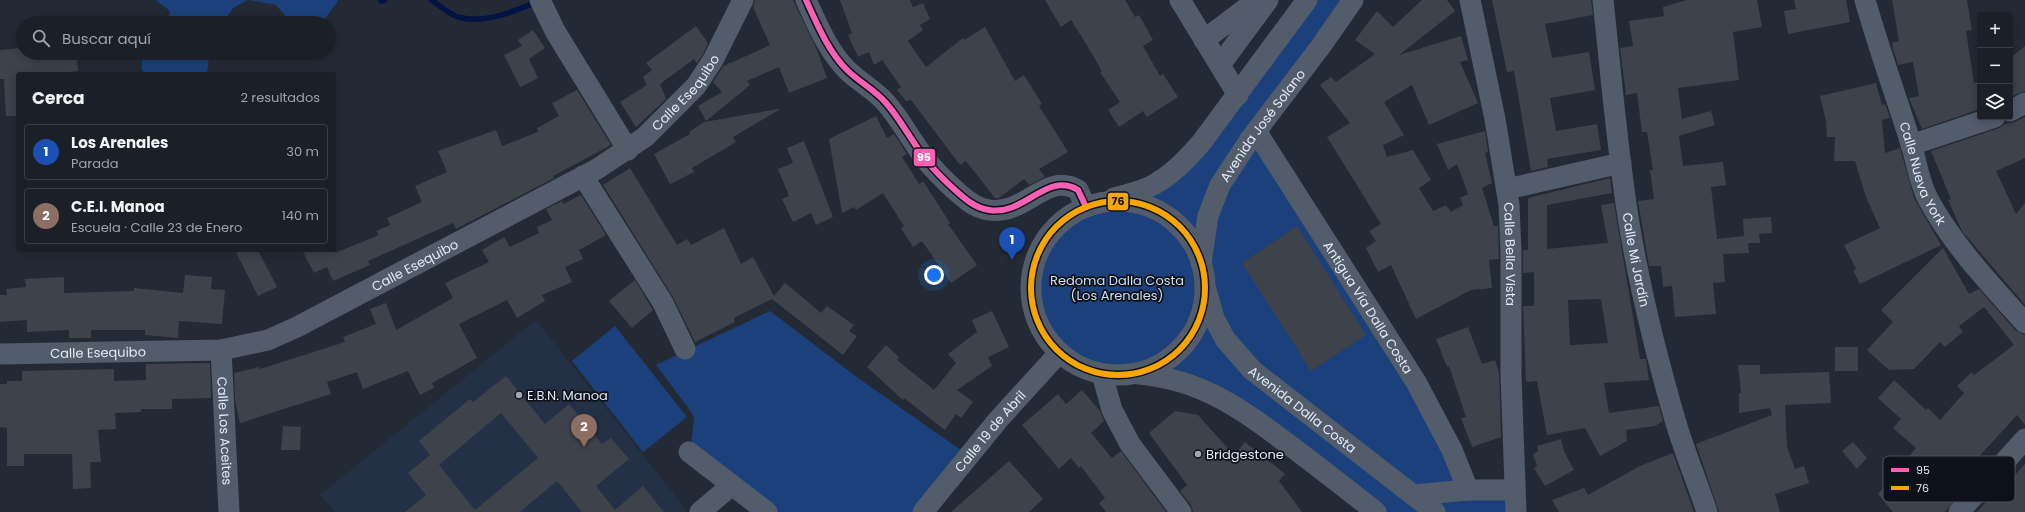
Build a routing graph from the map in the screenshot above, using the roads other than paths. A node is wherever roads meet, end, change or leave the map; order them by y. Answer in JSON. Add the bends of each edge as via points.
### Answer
{"nodes":[{"id":1,"x":540,"y":0,"type":"edge"},
{"id":2,"x":743,"y":0,"type":"edge"},
{"id":3,"x":806,"y":0,"type":"edge"},
{"id":4,"x":1180,"y":0,"type":"edge"},
{"id":5,"x":1257,"y":0,"type":"edge"},
{"id":6,"x":1268,"y":0,"type":"edge"},
{"id":7,"x":1307,"y":0,"type":"edge"},
{"id":8,"x":1353,"y":0,"type":"edge"},
{"id":9,"x":1470,"y":0,"type":"edge"},
{"id":10,"x":1603,"y":0,"type":"edge"},
{"id":11,"x":1865,"y":0,"type":"edge"},
{"id":12,"x":1204,"y":40,"type":"junction"},
{"id":13,"x":1220,"y":65,"type":"junction"},
{"id":14,"x":1238,"y":95,"type":"junction"},
{"id":15,"x":2025,"y":103,"type":"edge"},
{"id":16,"x":2013,"y":109,"type":"edge"},
{"id":17,"x":1986,"y":120,"type":"edge"},
{"id":18,"x":1256,"y":131,"type":"junction"},
{"id":19,"x":1911,"y":146,"type":"junction"},
{"id":20,"x":628,"y":150,"type":"junction"},
{"id":21,"x":1621,"y":164,"type":"junction"},
{"id":22,"x":583,"y":176,"type":"junction"},
{"id":23,"x":1507,"y":189,"type":"junction"},
{"id":24,"x":1094,"y":204,"type":"junction"},
{"id":25,"x":1202,"y":272,"type":"junction"},
{"id":26,"x":2025,"y":323,"type":"edge"},
{"id":27,"x":685,"y":349,"type":"dead end"},
{"id":28,"x":220,"y":350,"type":"junction"},
{"id":29,"x":1059,"y":353,"type":"junction"},
{"id":30,"x":0,"y":354,"type":"edge"},
{"id":31,"x":1102,"y":374,"type":"junction"},
{"id":32,"x":1134,"y":374,"type":"junction"},
{"id":33,"x":2025,"y":439,"type":"edge"},
{"id":34,"x":689,"y":452,"type":"dead end"},
{"id":35,"x":2010,"y":456,"type":"edge"},
{"id":36,"x":732,"y":485,"type":"junction"},
{"id":37,"x":1468,"y":490,"type":"junction"},
{"id":38,"x":1514,"y":490,"type":"junction"},
{"id":39,"x":1413,"y":495,"type":"junction"},
{"id":40,"x":1968,"y":502,"type":"edge"},
{"id":41,"x":229,"y":512,"type":"edge"},
{"id":42,"x":700,"y":512,"type":"edge"},
{"id":43,"x":767,"y":512,"type":"edge"},
{"id":44,"x":923,"y":512,"type":"edge"},
{"id":45,"x":1180,"y":512,"type":"edge"},
{"id":46,"x":1376,"y":512,"type":"edge"},
{"id":47,"x":1435,"y":512,"type":"edge"},
{"id":48,"x":1516,"y":512,"type":"edge"},
{"id":49,"x":1707,"y":512,"type":"edge"},
{"id":50,"x":1959,"y":512,"type":"edge"}],
"edges":[{"from":1,"to":20,"type":"street","via":[[555,31]]},
{"from":2,"to":20,"type":"street","name":"Calle Esequibo","via":[[704,74],[656,126]]},
{"from":3,"to":24,"type":"street","via":[[837,59],[887,103],[938,175],[966,200],[988,210],[1008,210],[1045,190],[1064,185],[1078,190]]},
{"from":4,"to":12,"type":"street"},
{"from":5,"to":12,"type":"street"},
{"from":6,"to":13,"type":"street"},
{"from":7,"to":14,"type":"street"},
{"from":8,"to":18,"type":"street","name":"Avenida José Solano"},
{"from":9,"to":23,"type":"street","name":"Calle Bella Vista"},
{"from":10,"to":21,"type":"street","name":"Calle Mi Jardín"},
{"from":11,"to":19,"type":"street","name":"Calle Nueva York"},
{"from":12,"to":13,"type":"street"},
{"from":13,"to":14,"type":"street"},
{"from":14,"to":24,"type":"street","via":[[1201,143],[1173,172],[1148,187]]},
{"from":15,"to":16,"type":"street"},
{"from":17,"to":19,"type":"street"},
{"from":18,"to":25,"type":"street","name":"Avenida José Solano","via":[[1231,167],[1214,199],[1206,227]]},
{"from":18,"to":37,"type":"street","name":"Antigua Vía Dalla Costa","via":[[1416,382],[1452,450]]},
{"from":19,"to":26,"type":"street","name":"Calle Nueva York","via":[[1927,198],[1939,218]]},
{"from":20,"to":22,"type":"street","name":"Calle Esequibo"},
{"from":21,"to":23,"type":"street"},
{"from":21,"to":49,"type":"street","name":"Calle Mi Jardín","via":[[1629,223],[1648,317],[1676,424]]},
{"from":22,"to":27,"type":"street","via":[[663,303]]},
{"from":22,"to":28,"type":"street","name":"Calle Esequibo","via":[[317,318],[268,340]]},
{"from":23,"to":38,"type":"street","name":"Calle Bella Vista","via":[[1511,252]]},
{"from":24,"to":25,"type":"street","via":[[1133,202],[1149,206],[1163,214],[1187,235],[1195,249]]},
{"from":24,"to":29,"type":"street","via":[[1063,220],[1048,236],[1034,264],[1031,296],[1038,322],[1048,341]]},
{"from":25,"to":32,"type":"street","name":"Avenida José Solano","via":[[1204,296],[1201,311],[1187,340],[1163,362]]},
{"from":25,"to":39,"type":"street","name":"Avenida Dalla Costa","via":[[1214,318],[1226,339],[1252,370]]},
{"from":28,"to":30,"type":"street","name":"Calle Esequibo"},
{"from":28,"to":41,"type":"street","name":"Calle Los Aceites"},
{"from":29,"to":31,"type":"street","via":[[1086,369]]},
{"from":29,"to":44,"type":"street","name":"Calle 19 de Abril","via":[[998,420]]},
{"from":31,"to":32,"type":"street"},
{"from":31,"to":45,"type":"street","via":[[1112,410],[1130,444]]},
{"from":32,"to":46,"type":"street","via":[[1175,379],[1210,391],[1257,421]]},
{"from":33,"to":35,"type":"street"},
{"from":34,"to":36,"type":"street"},
{"from":36,"to":42,"type":"street"},
{"from":36,"to":43,"type":"street"},
{"from":37,"to":38,"type":"street"},
{"from":37,"to":39,"type":"street"},
{"from":38,"to":48,"type":"street","name":"Calle Bella Vista"},
{"from":39,"to":47,"type":"street","name":"Avenida Dalla Costa"},
{"from":40,"to":50,"type":"street"}]}
